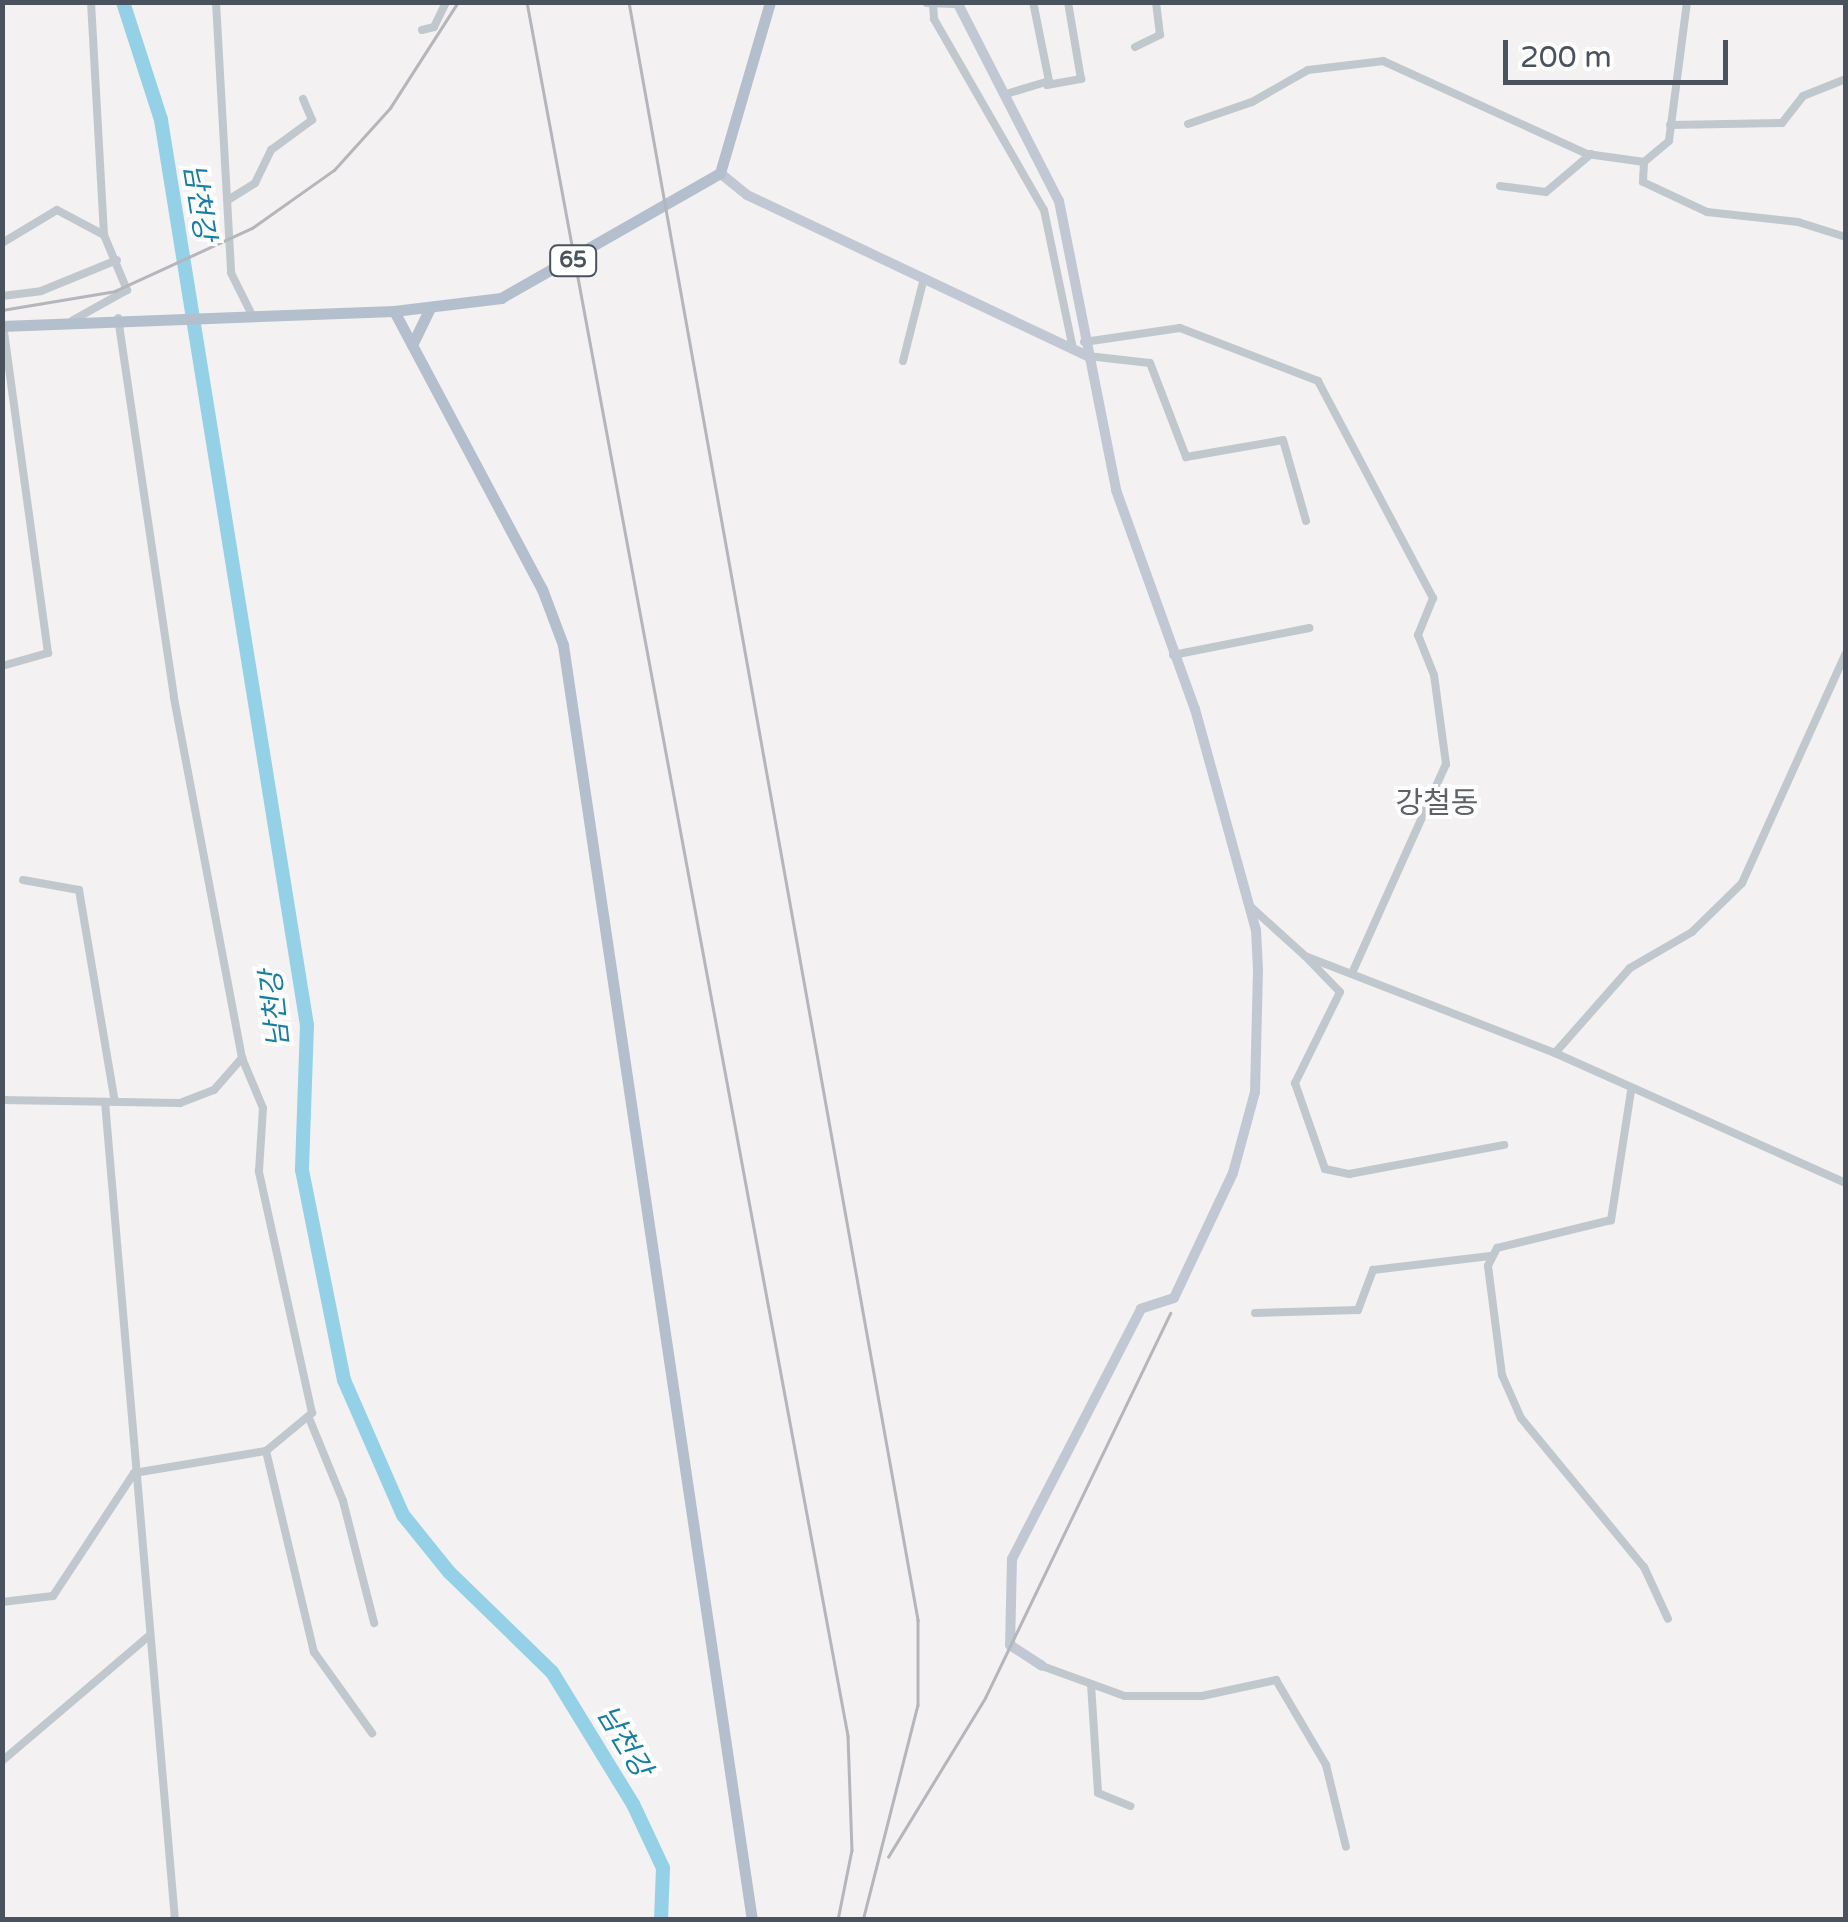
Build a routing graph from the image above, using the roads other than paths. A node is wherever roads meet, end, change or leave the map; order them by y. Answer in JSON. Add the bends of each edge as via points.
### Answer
{"nodes":[{"id":1,"x":91,"y":2,"type":"edge"},
{"id":2,"x":216,"y":2,"type":"edge"},
{"id":3,"x":446,"y":2,"type":"edge"},
{"id":4,"x":770,"y":2,"type":"edge"},
{"id":5,"x":1033,"y":2,"type":"edge"},
{"id":6,"x":1068,"y":2,"type":"edge"},
{"id":7,"x":1156,"y":2,"type":"edge"},
{"id":8,"x":1687,"y":2,"type":"edge"},
{"id":9,"x":930,"y":3,"type":"edge"},
{"id":10,"x":961,"y":3,"type":"edge"},
{"id":11,"x":422,"y":30,"type":"dead end"},
{"id":12,"x":1135,"y":47,"type":"dead end"},
{"id":13,"x":1846,"y":79,"type":"edge"},
{"id":14,"x":1047,"y":85,"type":"junction"},
{"id":15,"x":1006,"y":94,"type":"junction"},
{"id":16,"x":303,"y":99,"type":"dead end"},
{"id":17,"x":1188,"y":124,"type":"dead end"},
{"id":18,"x":1670,"y":125,"type":"junction"},
{"id":19,"x":1026,"y":135,"type":"junction"},
{"id":20,"x":1010,"y":145,"type":"junction"},
{"id":21,"x":1591,"y":154,"type":"junction"},
{"id":22,"x":1644,"y":162,"type":"junction"},
{"id":23,"x":720,"y":173,"type":"junction"},
{"id":24,"x":1500,"y":186,"type":"dead end"},
{"id":25,"x":228,"y":200,"type":"junction"},
{"id":26,"x":104,"y":235,"type":"junction"},
{"id":27,"x":1846,"y":237,"type":"edge"},
{"id":28,"x":2,"y":243,"type":"edge"},
{"id":29,"x":116,"y":260,"type":"junction"},
{"id":30,"x":924,"y":278,"type":"junction"},
{"id":31,"x":2,"y":296,"type":"edge"},
{"id":32,"x":430,"y":308,"type":"junction"},
{"id":33,"x":394,"y":310,"type":"junction"},
{"id":34,"x":252,"y":315,"type":"junction"},
{"id":35,"x":118,"y":318,"type":"junction"},
{"id":36,"x":73,"y":321,"type":"junction"},
{"id":37,"x":3,"y":326,"type":"edge"},
{"id":38,"x":1084,"y":342,"type":"junction"},
{"id":39,"x":412,"y":346,"type":"junction"},
{"id":40,"x":1073,"y":349,"type":"junction"},
{"id":41,"x":1088,"y":356,"type":"junction"},
{"id":42,"x":903,"y":361,"type":"dead end"},
{"id":43,"x":1306,"y":521,"type":"dead end"},
{"id":44,"x":1310,"y":628,"type":"dead end"},
{"id":45,"x":1846,"y":653,"type":"edge"},
{"id":46,"x":1173,"y":654,"type":"junction"},
{"id":47,"x":2,"y":666,"type":"edge"},
{"id":48,"x":24,"y":880,"type":"dead end"},
{"id":49,"x":1248,"y":904,"type":"junction"},
{"id":50,"x":1305,"y":956,"type":"junction"},
{"id":51,"x":1352,"y":973,"type":"junction"},
{"id":52,"x":1554,"y":1053,"type":"junction"},
{"id":53,"x":242,"y":1058,"type":"junction"},
{"id":54,"x":1631,"y":1092,"type":"junction"},
{"id":55,"x":2,"y":1100,"type":"edge"},
{"id":56,"x":110,"y":1102,"type":"junction"},
{"id":57,"x":1504,"y":1145,"type":"dead end"},
{"id":58,"x":1846,"y":1183,"type":"edge"},
{"id":59,"x":1490,"y":1256,"type":"junction"},
{"id":60,"x":1255,"y":1313,"type":"dead end"},
{"id":61,"x":310,"y":1418,"type":"junction"},
{"id":62,"x":266,"y":1451,"type":"junction"},
{"id":63,"x":134,"y":1473,"type":"junction"},
{"id":64,"x":2,"y":1602,"type":"edge"},
{"id":65,"x":1668,"y":1619,"type":"dead end"},
{"id":66,"x":374,"y":1623,"type":"dead end"},
{"id":67,"x":149,"y":1636,"type":"junction"},
{"id":68,"x":1042,"y":1666,"type":"joint"},
{"id":69,"x":1091,"y":1684,"type":"junction"},
{"id":70,"x":372,"y":1733,"type":"dead end"},
{"id":71,"x":2,"y":1761,"type":"edge"},
{"id":72,"x":1131,"y":1806,"type":"dead end"},
{"id":73,"x":1346,"y":1848,"type":"dead end"},
{"id":74,"x":175,"y":1920,"type":"edge"},
{"id":75,"x":752,"y":1920,"type":"edge"}],
"edges":[{"from":1,"to":26,"type":"street"},
{"from":2,"to":25,"type":"street"},
{"from":3,"to":11,"type":"street","via":[[434,27]]},
{"from":4,"to":23,"type":"main road"},
{"from":5,"to":14,"type":"street"},
{"from":6,"to":14,"type":"street","via":[[1081,79]]},
{"from":7,"to":12,"type":"street","via":[[1160,35]]},
{"from":8,"to":18,"type":"street"},
{"from":9,"to":10,"type":"street"},
{"from":9,"to":20,"type":"street"},
{"from":10,"to":15,"type":"street"},
{"from":13,"to":18,"type":"street","via":[[1804,96],[1782,123]]},
{"from":14,"to":15,"type":"street"},
{"from":15,"to":19,"type":"street"},
{"from":16,"to":25,"type":"street","via":[[312,120],[271,150],[255,182]]},
{"from":17,"to":21,"type":"street","via":[[1252,102],[1308,70],[1384,61]]},
{"from":18,"to":22,"type":"street","via":[[1665,149]]},
{"from":19,"to":20,"type":"street"},
{"from":19,"to":38,"type":"street","via":[[1065,219]]},
{"from":20,"to":40,"type":"street","via":[[1047,218]]},
{"from":21,"to":22,"type":"street"},
{"from":21,"to":24,"type":"street","via":[[1546,192]]},
{"from":22,"to":27,"type":"street","via":[[1643,182],[1654,192],[1708,212],[1798,222]]},
{"from":23,"to":30,"type":"street","via":[[747,195]]},
{"from":23,"to":32,"type":"main road","number":"65","via":[[501,298]]},
{"from":25,"to":34,"type":"street","via":[[231,273]]},
{"from":26,"to":28,"type":"street","via":[[58,210]]},
{"from":26,"to":29,"type":"street"},
{"from":29,"to":31,"type":"street","via":[[42,291]]},
{"from":29,"to":36,"type":"street","via":[[125,296]]},
{"from":30,"to":40,"type":"street"},
{"from":30,"to":42,"type":"street"},
{"from":32,"to":33,"type":"main road","number":"65"},
{"from":32,"to":39,"type":"main road"},
{"from":33,"to":34,"type":"main road","number":"65"},
{"from":33,"to":39,"type":"main road"},
{"from":34,"to":35,"type":"main road","number":"65"},
{"from":35,"to":36,"type":"main road","number":"65"},
{"from":35,"to":53,"type":"street","via":[[177,715]]},
{"from":36,"to":37,"type":"main road","number":"65"},
{"from":37,"to":47,"type":"street","via":[[48,653]]},
{"from":38,"to":41,"type":"street"},
{"from":38,"to":51,"type":"street","via":[[1180,328],[1318,381],[1433,598],[1418,636],[1434,676],[1446,764]]},
{"from":39,"to":75,"type":"main road","via":[[542,589],[563,645]]},
{"from":40,"to":41,"type":"street"},
{"from":41,"to":43,"type":"street","via":[[1150,363],[1186,456],[1284,440]]},
{"from":41,"to":46,"type":"street","via":[[1122,512]]},
{"from":44,"to":46,"type":"street"},
{"from":45,"to":52,"type":"street","via":[[1742,883],[1684,939],[1630,968]]},
{"from":46,"to":49,"type":"street"},
{"from":48,"to":56,"type":"street","via":[[79,890]]},
{"from":49,"to":50,"type":"street"},
{"from":49,"to":68,"type":"street","via":[[1260,1030],[1247,1132],[1174,1298],[1142,1309],[1016,1548],[1006,1595],[1010,1645]]},
{"from":50,"to":51,"type":"street"},
{"from":50,"to":57,"type":"street","via":[[1340,992],[1295,1084],[1325,1170],[1349,1174]]},
{"from":51,"to":52,"type":"street"},
{"from":52,"to":54,"type":"street"},
{"from":53,"to":56,"type":"street","via":[[202,1095]]},
{"from":53,"to":61,"type":"street","via":[[263,1108],[259,1170],[312,1393]]},
{"from":54,"to":58,"type":"street"},
{"from":54,"to":59,"type":"street","via":[[1611,1220],[1527,1238]]},
{"from":55,"to":56,"type":"street"},
{"from":56,"to":63,"type":"street"},
{"from":59,"to":60,"type":"street","via":[[1373,1270],[1358,1310]]},
{"from":59,"to":65,"type":"street","via":[[1502,1375],[1521,1418],[1644,1567]]},
{"from":61,"to":62,"type":"street"},
{"from":61,"to":66,"type":"street","via":[[343,1501]]},
{"from":62,"to":63,"type":"street"},
{"from":62,"to":70,"type":"street","via":[[314,1652]]},
{"from":63,"to":64,"type":"street","via":[[53,1596]]},
{"from":63,"to":67,"type":"street"},
{"from":67,"to":71,"type":"street"},
{"from":67,"to":74,"type":"street"},
{"from":68,"to":69,"type":"street"},
{"from":69,"to":72,"type":"street","via":[[1098,1794]]},
{"from":69,"to":73,"type":"street","via":[[1125,1696],[1202,1696],[1276,1680],[1326,1765]]}]}
